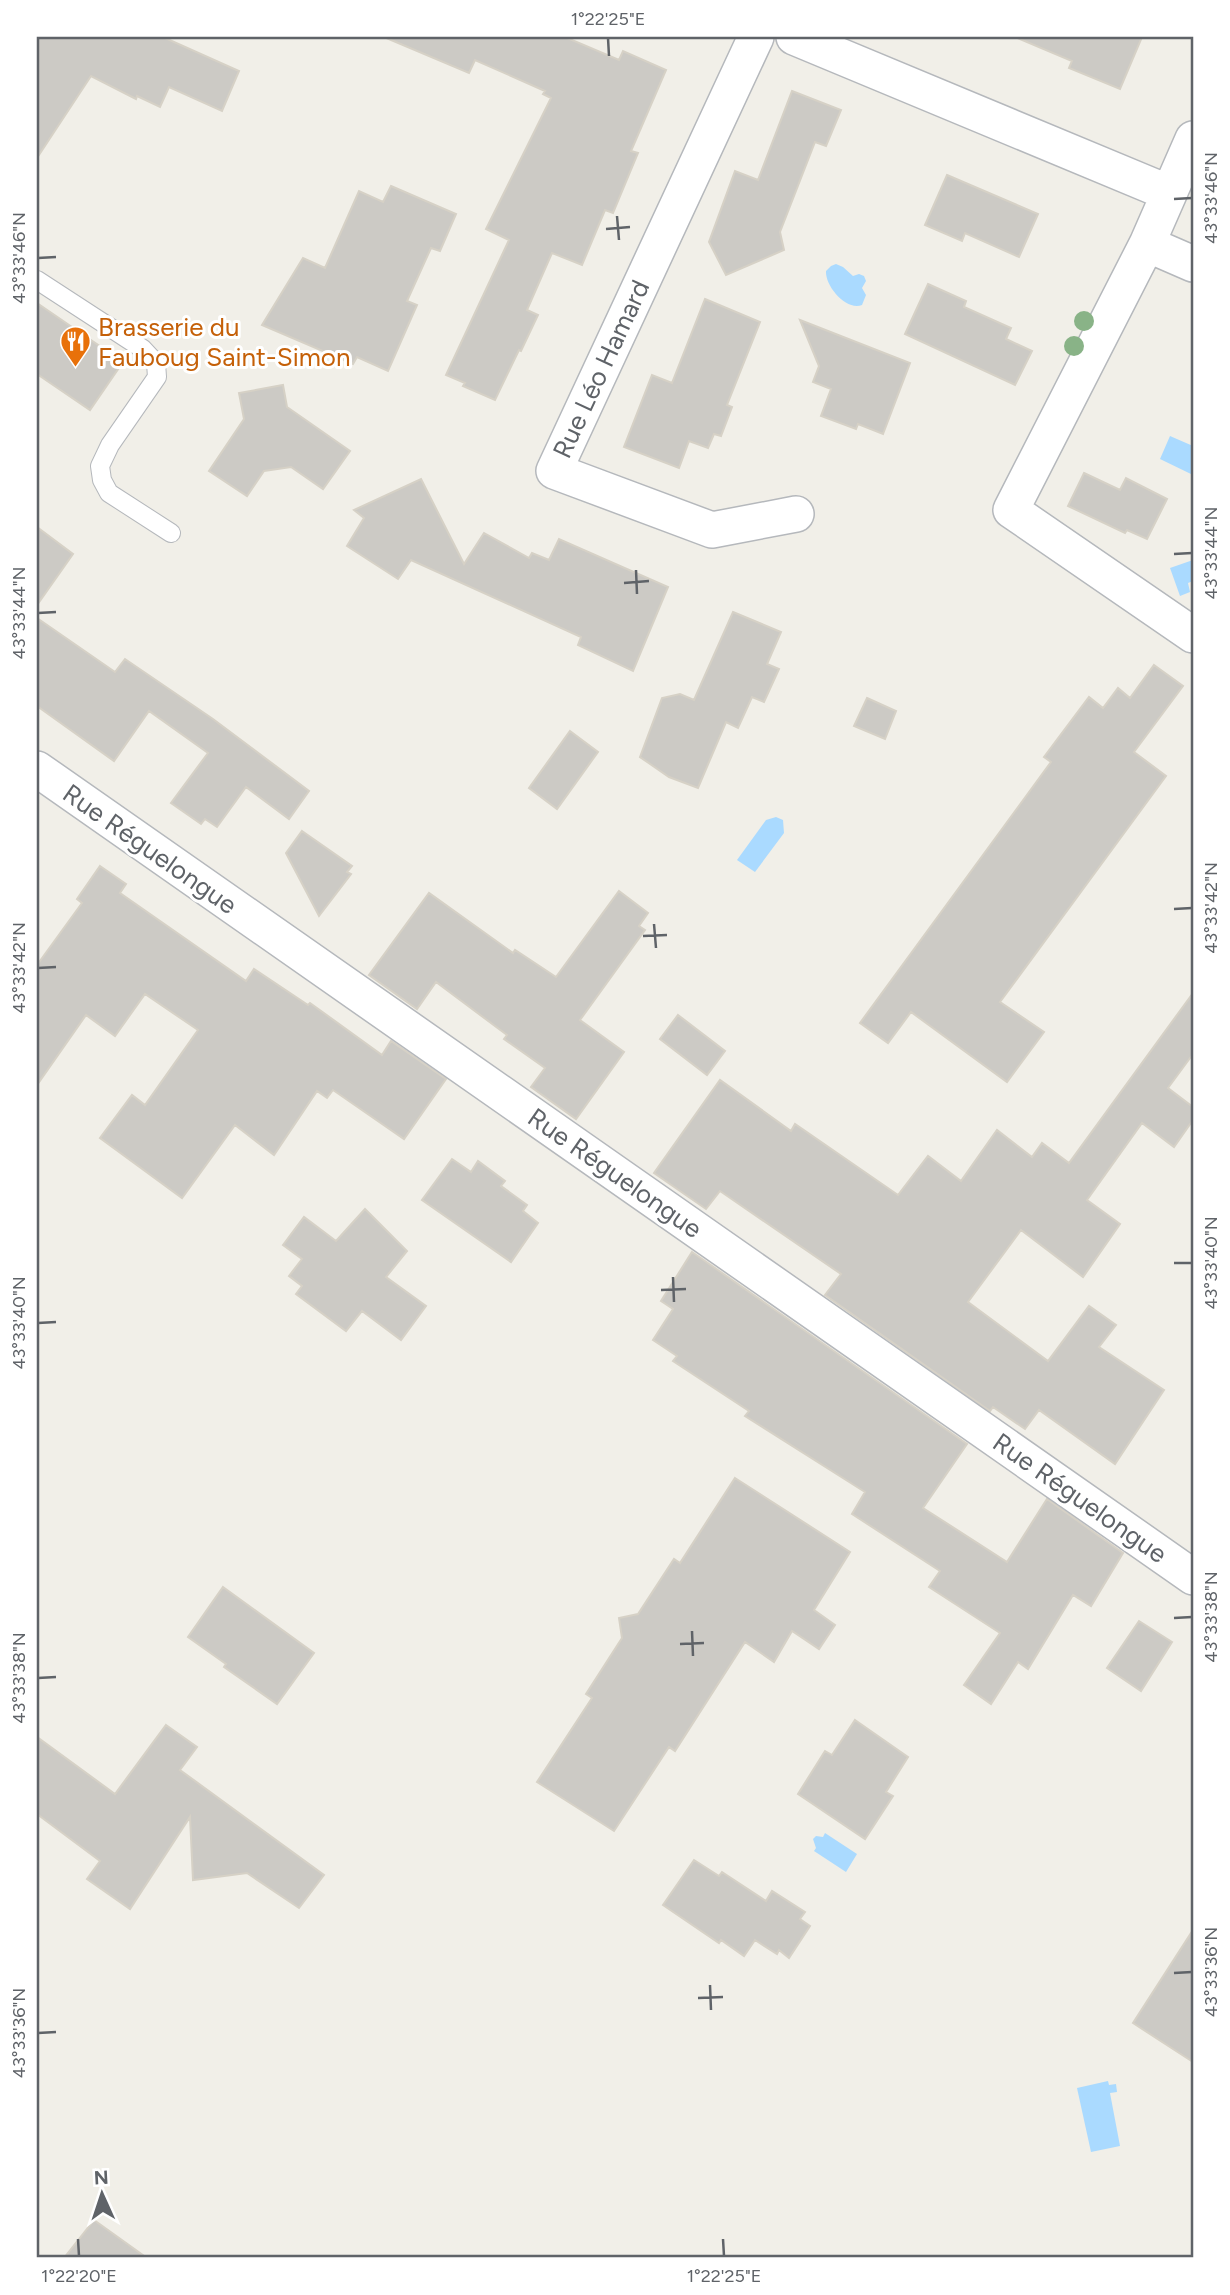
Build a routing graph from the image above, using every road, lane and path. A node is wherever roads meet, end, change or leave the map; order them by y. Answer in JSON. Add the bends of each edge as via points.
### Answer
{"nodes":[{"id":1,"x":756,"y":37,"type":"edge"},
{"id":2,"x":794,"y":37,"type":"edge"},
{"id":3,"x":1193,"y":139,"type":"edge"},
{"id":4,"x":1169,"y":193,"type":"junction"},
{"id":5,"x":1147,"y":244,"type":"junction"},
{"id":6,"x":1193,"y":264,"type":"edge"},
{"id":7,"x":37,"y":280,"type":"edge"},
{"id":8,"x":796,"y":514,"type":"dead end"},
{"id":9,"x":171,"y":533,"type":"dead end"},
{"id":10,"x":1193,"y":635,"type":"edge"},
{"id":11,"x":37,"y":769,"type":"edge"},
{"id":12,"x":1193,"y":1577,"type":"edge"}],
"edges":[{"from":1,"to":8,"type":"street","name":"Rue Léo Hamard","via":[[554,471],[712,530]]},
{"from":2,"to":4,"type":"street"},
{"from":3,"to":4,"type":"street"},
{"from":4,"to":5,"type":"street"},
{"from":5,"to":6,"type":"street"},
{"from":5,"to":10,"type":"street","via":[[1011,510]]},
{"from":7,"to":9,"type":"lane","via":[[144,349],[156,363],[157,377],[100,466],[109,493]]},
{"from":11,"to":12,"type":"street","name":"Rue Réguelongue"}]}
